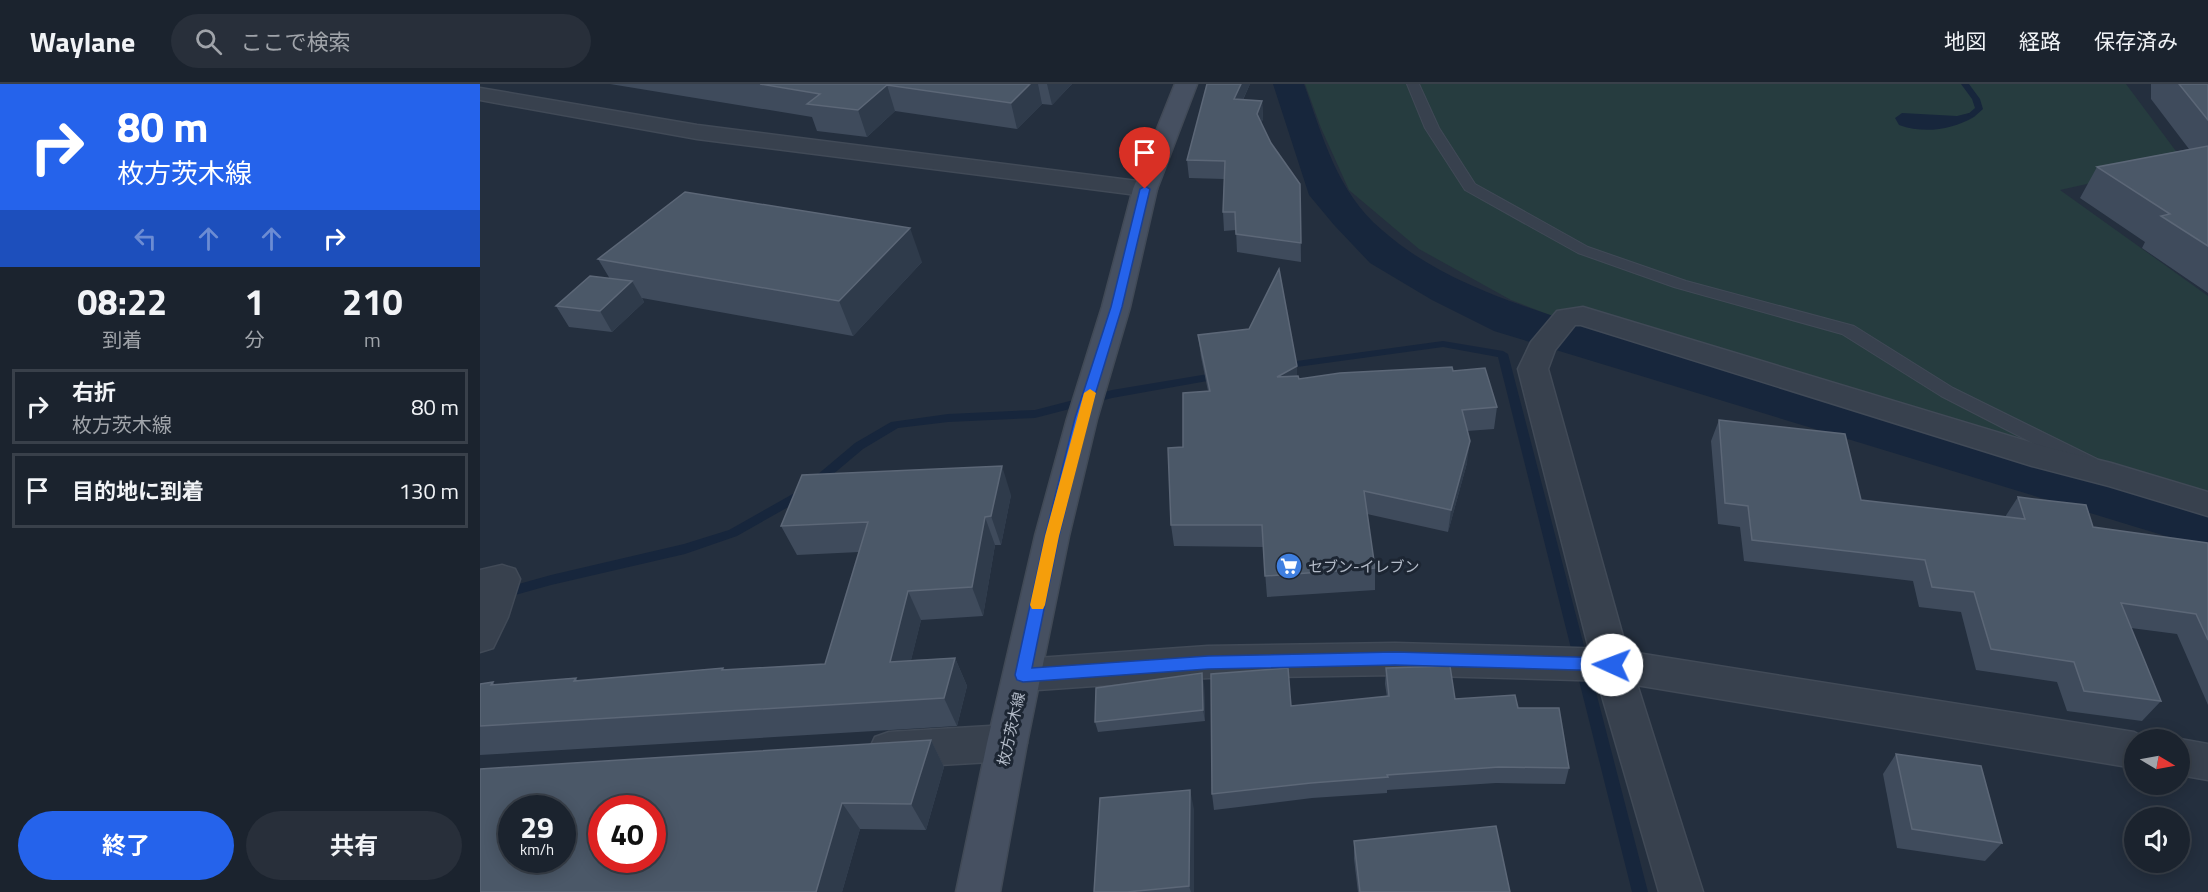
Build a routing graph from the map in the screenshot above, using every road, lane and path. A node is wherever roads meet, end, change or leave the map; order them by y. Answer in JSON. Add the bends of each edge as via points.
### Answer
{"nodes":[{"id":1,"x":1186,"y":84,"type":"edge"},
{"id":2,"x":1413,"y":84,"type":"edge"},
{"id":3,"x":480,"y":94,"type":"edge"},
{"id":4,"x":1145,"y":189,"type":"junction"},
{"id":5,"x":2111,"y":474,"type":"junction"},
{"id":6,"x":2208,"y":504,"type":"edge"},
{"id":7,"x":480,"y":584,"type":"edge"},
{"id":8,"x":480,"y":637,"type":"edge"},
{"id":9,"x":1612,"y":665,"type":"junction"},
{"id":10,"x":1023,"y":675,"type":"junction"},
{"id":11,"x":1007,"y":743,"type":"junction"},
{"id":12,"x":2124,"y":748,"type":"edge"},
{"id":13,"x":851,"y":753,"type":"edge"},
{"id":14,"x":2190,"y":759,"type":"edge"},
{"id":15,"x":2208,"y":762,"type":"edge"},
{"id":16,"x":978,"y":892,"type":"edge"},
{"id":17,"x":1682,"y":892,"type":"edge"}],
"edges":[{"from":1,"to":4,"type":"main road","name":"枚方茨木線"},
{"from":2,"to":5,"type":"lane","via":[[1432,128],[1470,187],[1583,250],[1680,284],[1848,330],[1947,392]]},
{"from":3,"to":4,"type":"street","via":[[697,132]]},
{"from":4,"to":10,"type":"main road","name":"枚方茨木線","via":[[1052,536]]},
{"from":5,"to":6,"type":"street"},
{"from":5,"to":9,"type":"street","via":[[2043,458],[1583,316],[1567,317],[1541,348],[1533,369]]},
{"from":7,"to":8,"type":"street","via":[[502,579]]},
{"from":9,"to":10,"type":"street","via":[[1383,659],[1208,662]]},
{"from":9,"to":12,"type":"street"},
{"from":9,"to":17,"type":"street"},
{"from":10,"to":11,"type":"main road","name":"枚方茨木線"},
{"from":11,"to":13,"type":"street"},
{"from":11,"to":16,"type":"main road","name":"枚方茨木線"},
{"from":14,"to":15,"type":"street"}]}
